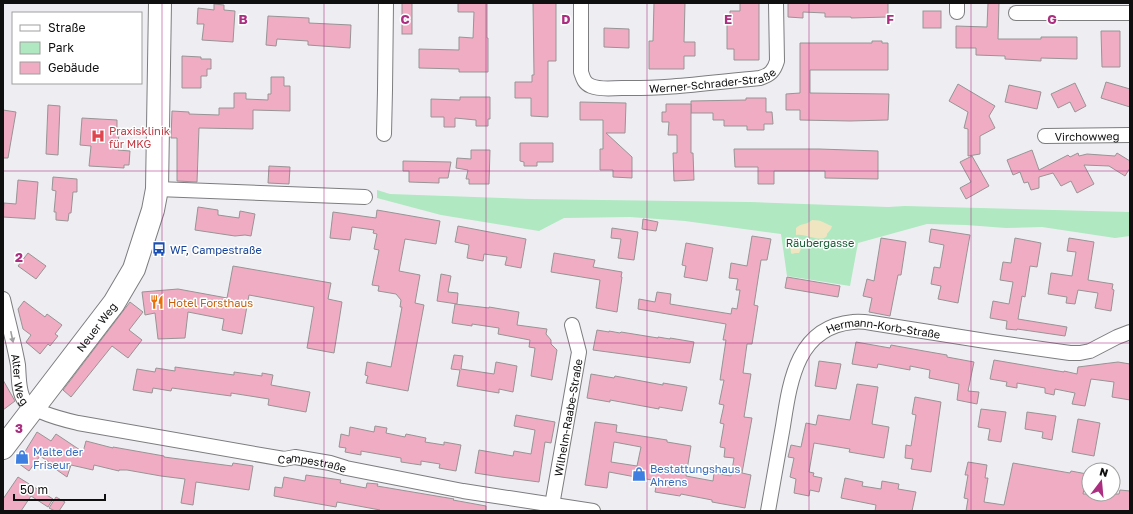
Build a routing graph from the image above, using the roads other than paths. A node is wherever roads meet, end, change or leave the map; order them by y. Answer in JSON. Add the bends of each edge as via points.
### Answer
{"nodes":[{"id":1,"x":160,"y":3,"type":"edge"},
{"id":2,"x":386,"y":3,"type":"edge"},
{"id":3,"x":581,"y":3,"type":"edge"},
{"id":4,"x":776,"y":3,"type":"edge"},
{"id":5,"x":1016,"y":13,"type":"dead end"},
{"id":6,"x":1130,"y":13,"type":"edge"},
{"id":7,"x":384,"y":134,"type":"dead end"},
{"id":8,"x":1130,"y":135,"type":"edge"},
{"id":9,"x":1045,"y":136,"type":"dead end"},
{"id":10,"x":157,"y":189,"type":"junction"},
{"id":11,"x":365,"y":198,"type":"dead end"},
{"id":12,"x":3,"y":299,"type":"edge"},
{"id":13,"x":572,"y":325,"type":"dead end"},
{"id":14,"x":1130,"y":332,"type":"edge"},
{"id":15,"x":33,"y":408,"type":"junction"},
{"id":16,"x":3,"y":448,"type":"edge"},
{"id":17,"x":552,"y":508,"type":"edge"},
{"id":18,"x":593,"y":511,"type":"edge"},
{"id":19,"x":768,"y":511,"type":"edge"}],
"edges":[{"from":1,"to":10,"type":"main road","name":"Neuer Weg"},
{"from":2,"to":7,"type":"street"},
{"from":3,"to":4,"type":"street","name":"Werner-Schrader-Straße","via":[[581,72],[590,86],[598,88],[672,87],[766,76],[772,73],[777,61]]},
{"from":5,"to":6,"type":"street"},
{"from":8,"to":9,"type":"street","name":"Virchowweg"},
{"from":10,"to":11,"type":"street"},
{"from":10,"to":15,"type":"main road","name":"Neuer Weg","via":[[134,269],[114,303]]},
{"from":12,"to":15,"type":"street","name":"Alter Weg","one_way":true,"via":[[21,393],[25,402]]},
{"from":13,"to":17,"type":"street","name":"Wilhelm-Raabe-Straße","via":[[579,352]]},
{"from":14,"to":19,"type":"street","name":"Hermann-Korb-Straße","via":[[1090,351],[1070,353],[872,323],[854,322],[825,331],[804,350],[793,374]]},
{"from":15,"to":16,"type":"main road","name":"Neuer Weg"},
{"from":15,"to":17,"type":"street","name":"Campestraße","via":[[78,423],[284,459],[295,457],[330,463]]},
{"from":17,"to":18,"type":"street","name":"Campestraße"}]}
